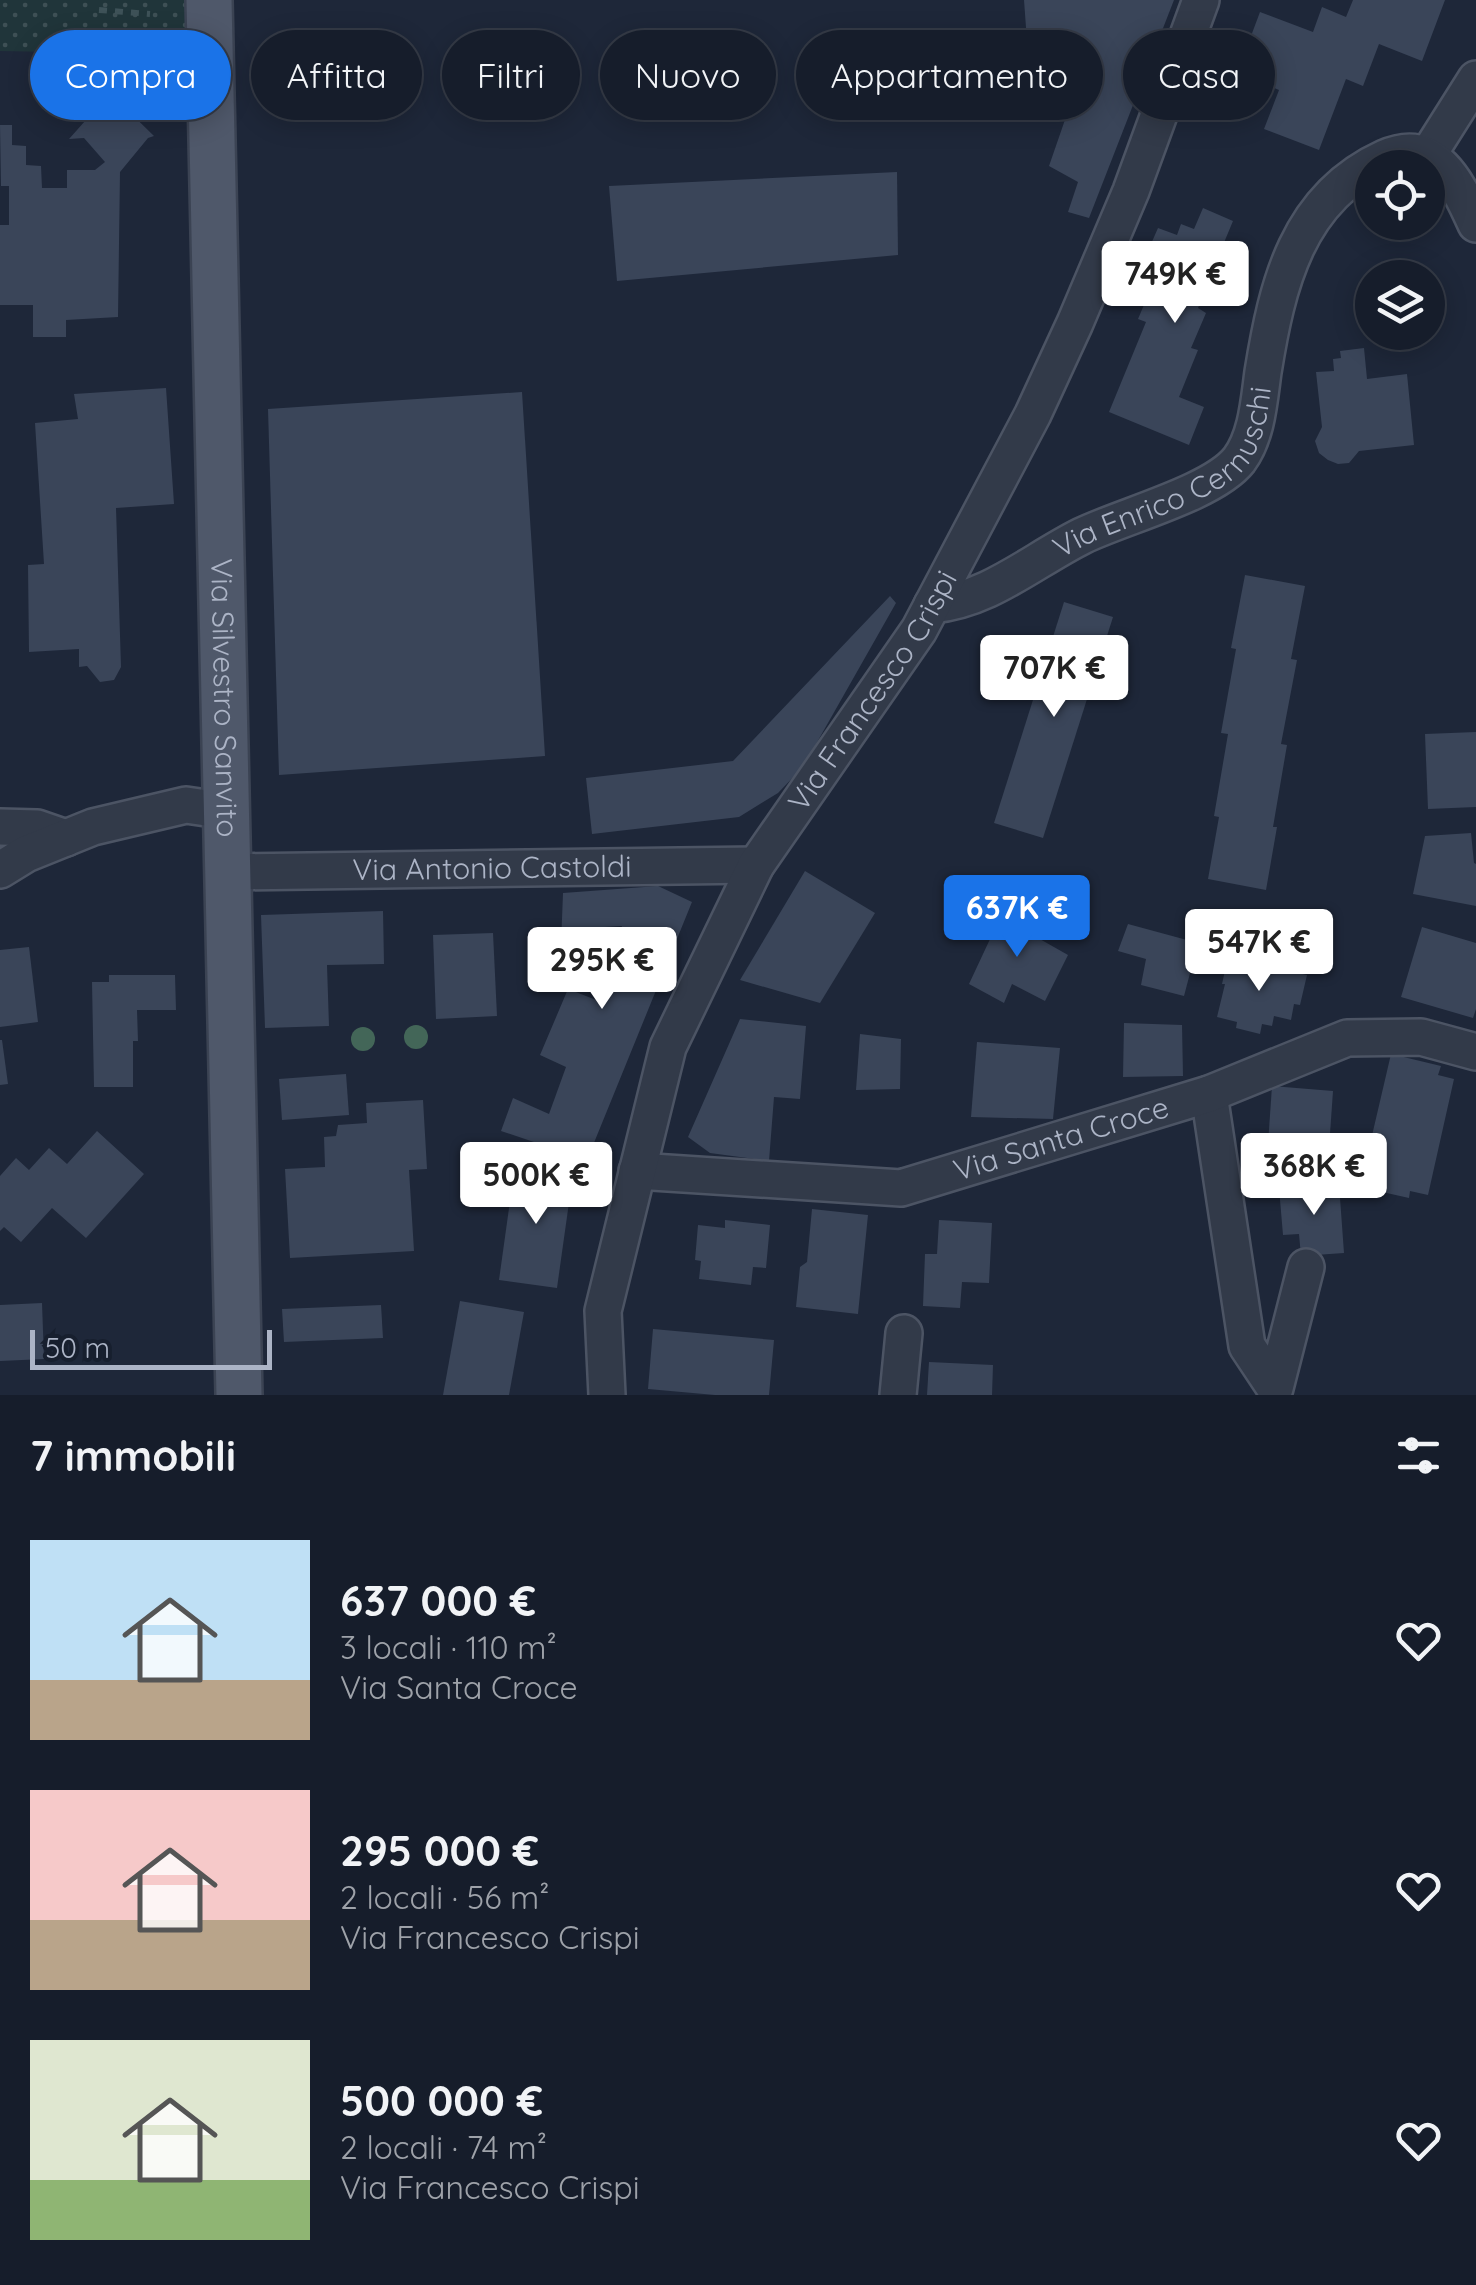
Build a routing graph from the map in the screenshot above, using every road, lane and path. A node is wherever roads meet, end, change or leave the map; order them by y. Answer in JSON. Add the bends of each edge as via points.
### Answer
{"nodes":[{"id":1,"x":210,"y":0,"type":"edge"},
{"id":2,"x":1201,"y":0,"type":"edge"},
{"id":3,"x":99,"y":10,"type":"dead end"},
{"id":4,"x":150,"y":14,"type":"dead end"},
{"id":5,"x":1476,"y":79,"type":"edge"},
{"id":6,"x":1431,"y":150,"type":"edge"},
{"id":7,"x":1445,"y":172,"type":"edge"},
{"id":8,"x":1355,"y":177,"type":"edge"},
{"id":9,"x":1476,"y":224,"type":"edge"},
{"id":10,"x":932,"y":606,"type":"junction"},
{"id":11,"x":227,"y":810,"type":"junction"},
{"id":12,"x":0,"y":827,"type":"edge"},
{"id":13,"x":66,"y":838,"type":"junction"},
{"id":14,"x":756,"y":865,"type":"junction"},
{"id":15,"x":0,"y":870,"type":"edge"},
{"id":16,"x":227,"y":872,"type":"junction"},
{"id":17,"x":1476,"y":1052,"type":"edge"},
{"id":18,"x":1209,"y":1094,"type":"junction"},
{"id":19,"x":637,"y":1172,"type":"junction"},
{"id":20,"x":1306,"y":1267,"type":"dead end"},
{"id":21,"x":904,"y":1333,"type":"dead end"},
{"id":22,"x":239,"y":1395,"type":"edge"},
{"id":23,"x":607,"y":1395,"type":"edge"},
{"id":24,"x":898,"y":1395,"type":"edge"}],
"edges":[{"from":1,"to":11,"type":"main road","name":"Via Silvestro Sanvito"},
{"from":2,"to":10,"type":"street","name":"Via Francesco Crispi","via":[[1076,323]]},
{"from":3,"to":4,"type":"path"},
{"from":5,"to":6,"type":"street"},
{"from":7,"to":9,"type":"street"},
{"from":8,"to":10,"type":"street","name":"Via Enrico Cernuschi","via":[[1328,198],[1294,250],[1270,329],[1253,428],[1239,460],[1203,486],[1084,535],[1002,583]]},
{"from":10,"to":14,"type":"street","name":"Via Francesco Crispi"},
{"from":11,"to":13,"type":"street","via":[[186,805]]},
{"from":11,"to":16,"type":"main road","name":"Via Silvestro Sanvito"},
{"from":12,"to":13,"type":"street","via":[[37,828]]},
{"from":13,"to":15,"type":"street"},
{"from":14,"to":16,"type":"street","name":"Via Antonio Castoldi"},
{"from":14,"to":19,"type":"street","name":"Via Francesco Crispi","via":[[668,1047]]},
{"from":16,"to":22,"type":"main road","name":"Via Silvestro Sanvito"},
{"from":17,"to":18,"type":"street","name":"Via Santa Croce","via":[[1421,1038],[1348,1038]]},
{"from":18,"to":19,"type":"street","name":"Via Santa Croce","via":[[900,1188]]},
{"from":18,"to":20,"type":"street","via":[[1247,1346],[1275,1388]]},
{"from":19,"to":23,"type":"street","name":"Via Francesco Crispi","via":[[603,1311]]},
{"from":21,"to":24,"type":"street"}]}
